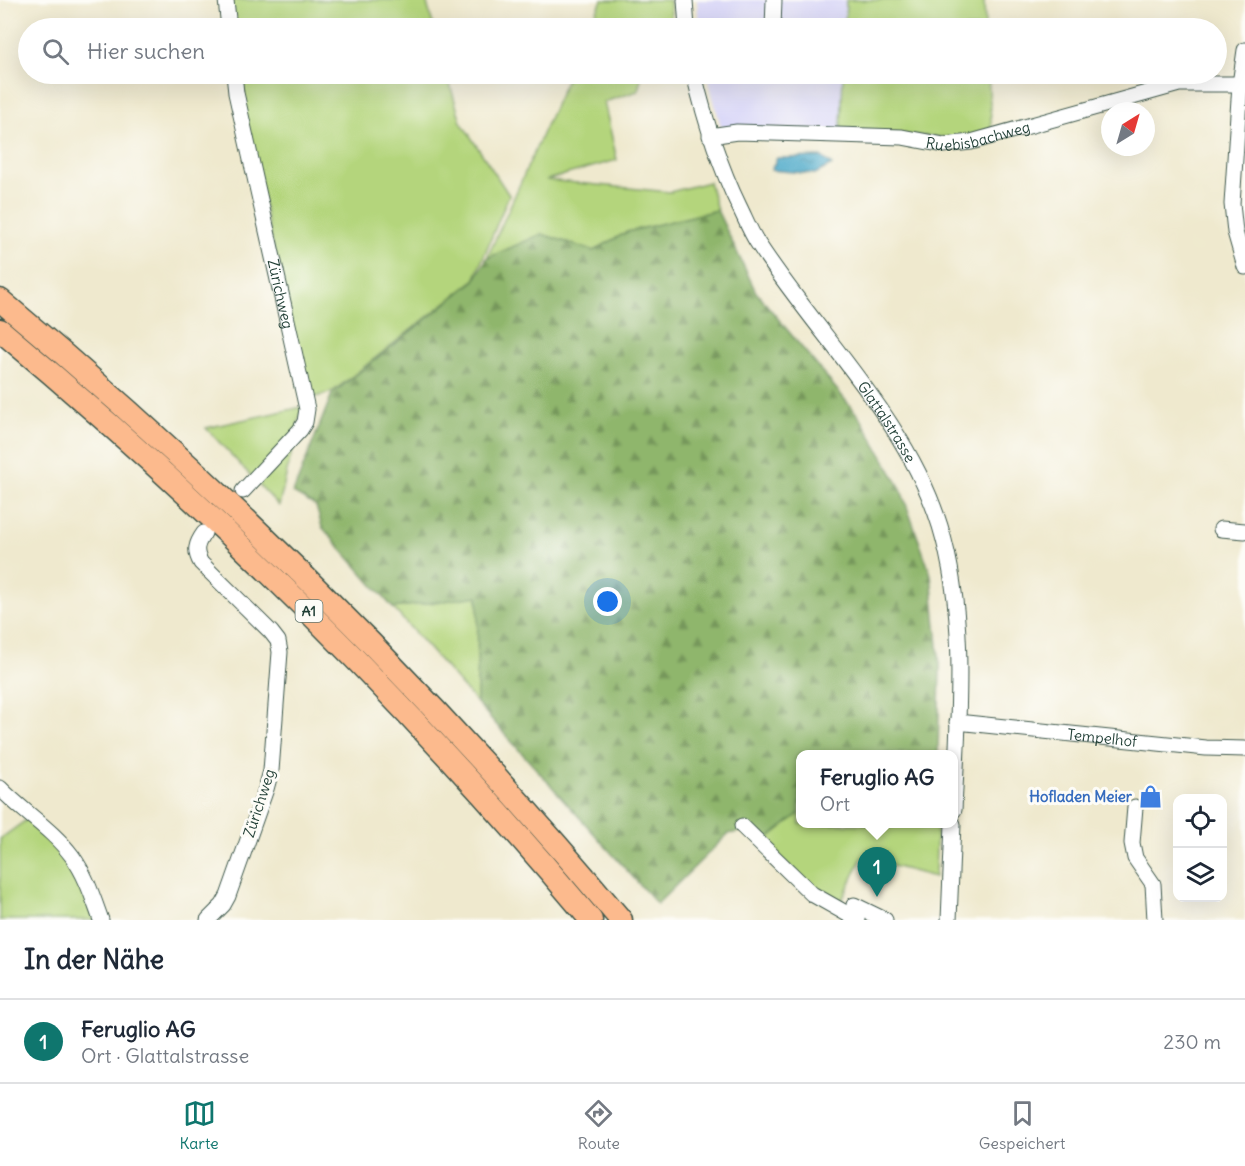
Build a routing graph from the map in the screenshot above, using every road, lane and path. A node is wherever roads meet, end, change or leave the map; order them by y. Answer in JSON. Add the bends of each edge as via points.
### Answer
{"nodes":[{"id":1,"x":226,"y":0,"type":"edge"},
{"id":2,"x":685,"y":0,"type":"edge"},
{"id":3,"x":774,"y":0,"type":"edge"},
{"id":4,"x":228,"y":18,"type":"edge"},
{"id":5,"x":686,"y":18,"type":"edge"},
{"id":6,"x":773,"y":18,"type":"edge"},
{"id":7,"x":1245,"y":50,"type":"edge"},
{"id":8,"x":235,"y":84,"type":"edge"},
{"id":9,"x":697,"y":84,"type":"edge"},
{"id":10,"x":1240,"y":84,"type":"junction"},
{"id":11,"x":710,"y":136,"type":"junction"},
{"id":12,"x":1245,"y":267,"type":"edge"},
{"id":13,"x":0,"y":300,"type":"edge"},
{"id":14,"x":0,"y":330,"type":"edge"},
{"id":15,"x":243,"y":491,"type":"dead end"},
{"id":16,"x":1221,"y":529,"type":"dead end"},
{"id":17,"x":1245,"y":531,"type":"edge"},
{"id":18,"x":204,"y":533,"type":"dead end"},
{"id":19,"x":957,"y":722,"type":"junction"},
{"id":20,"x":1245,"y":749,"type":"edge"},
{"id":21,"x":956,"y":750,"type":"edge"},
{"id":22,"x":0,"y":788,"type":"edge"},
{"id":23,"x":1135,"y":807,"type":"dead end"},
{"id":24,"x":742,"y":826,"type":"dead end"},
{"id":25,"x":953,"y":828,"type":"edge"},
{"id":26,"x":856,"y":913,"type":"edge"},
{"id":27,"x":101,"y":920,"type":"edge"},
{"id":28,"x":208,"y":920,"type":"edge"},
{"id":29,"x":591,"y":920,"type":"edge"},
{"id":30,"x":621,"y":920,"type":"edge"},
{"id":31,"x":885,"y":920,"type":"edge"},
{"id":32,"x":949,"y":920,"type":"edge"},
{"id":33,"x":1155,"y":920,"type":"edge"}],
"edges":[{"from":1,"to":4,"type":"street"},
{"from":2,"to":5,"type":"street"},
{"from":3,"to":6,"type":"street"},
{"from":7,"to":10,"type":"street"},
{"from":8,"to":15,"type":"street","name":"Zürichweg","via":[[307,409],[300,430]]},
{"from":9,"to":11,"type":"street","name":"Glattalstrasse"},
{"from":10,"to":11,"type":"street","name":"Ruebisbachweg","via":[[1179,84],[971,142],[944,145],[902,137],[737,132]]},
{"from":10,"to":12,"type":"street","via":[[1232,204]]},
{"from":11,"to":19,"type":"street","name":"Glattalstrasse","via":[[755,240],[881,411],[927,492],[952,575],[958,634]]},
{"from":13,"to":30,"type":"highway","number":"A1","via":[[154,432],[335,605],[472,749]]},
{"from":14,"to":29,"type":"highway","number":"A1","via":[[176,484],[304,606],[448,756]]},
{"from":16,"to":17,"type":"street"},
{"from":18,"to":28,"type":"street","name":"Zürichweg","via":[[196,547],[201,563],[271,632],[280,652],[269,780],[228,896]]},
{"from":19,"to":20,"type":"street","name":"Tempelhof"},
{"from":19,"to":21,"type":"street","name":"Glattalstrasse"},
{"from":22,"to":27,"type":"street","via":[[73,857]]},
{"from":23,"to":33,"type":"street","via":[[1132,843],[1135,858],[1153,884]]},
{"from":24,"to":26,"type":"street","via":[[812,894],[824,903]]},
{"from":25,"to":32,"type":"street"},
{"from":26,"to":31,"type":"street"}]}
